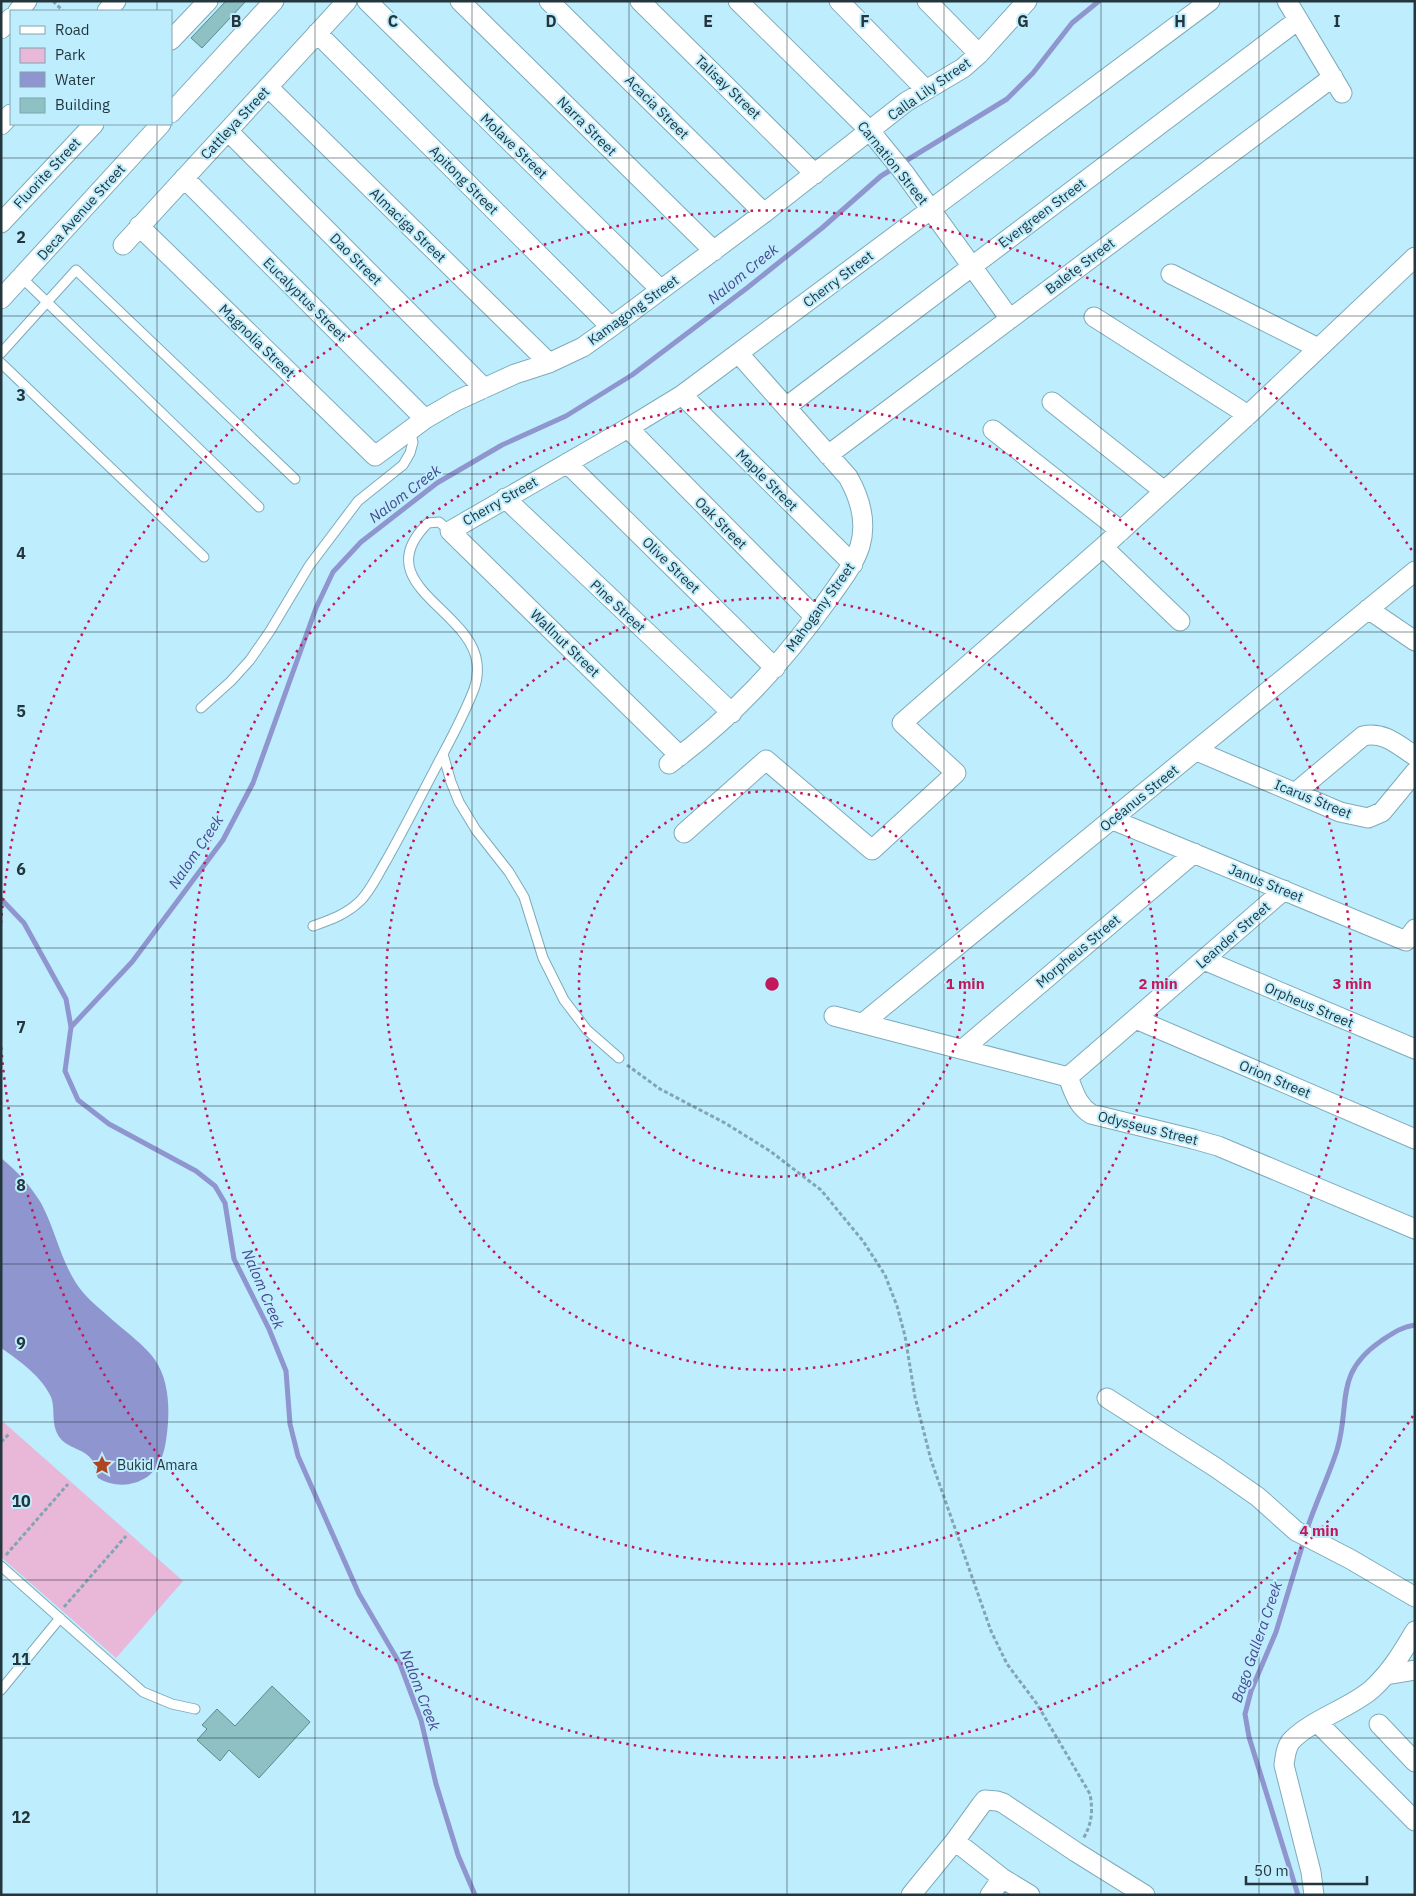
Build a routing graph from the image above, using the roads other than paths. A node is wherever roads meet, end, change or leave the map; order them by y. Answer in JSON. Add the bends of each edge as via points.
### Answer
{"nodes":[{"id":1,"x":208,"y":1,"type":"edge"},
{"id":2,"x":274,"y":1,"type":"edge"},
{"id":3,"x":347,"y":1,"type":"edge"},
{"id":4,"x":367,"y":1,"type":"edge"},
{"id":5,"x":460,"y":1,"type":"edge"},
{"id":6,"x":549,"y":1,"type":"edge"},
{"id":7,"x":640,"y":1,"type":"edge"},
{"id":8,"x":738,"y":1,"type":"edge"},
{"id":9,"x":839,"y":1,"type":"edge"},
{"id":10,"x":927,"y":1,"type":"edge"},
{"id":11,"x":1210,"y":1,"type":"edge"},
{"id":12,"x":1287,"y":1,"type":"edge"},
{"id":13,"x":1022,"y":3,"type":"edge"},
{"id":14,"x":10,"y":19,"type":"edge"},
{"id":15,"x":1298,"y":20,"type":"junction"},
{"id":16,"x":1,"y":29,"type":"edge"},
{"id":17,"x":317,"y":33,"type":"junction"},
{"id":18,"x":172,"y":39,"type":"edge"},
{"id":19,"x":979,"y":54,"type":"junction"},
{"id":20,"x":268,"y":87,"type":"junction"},
{"id":21,"x":926,"y":90,"type":"junction"},
{"id":22,"x":172,"y":112,"type":"edge"},
{"id":23,"x":10,"y":115,"type":"edge"},
{"id":24,"x":1,"y":124,"type":"edge"},
{"id":25,"x":93,"y":125,"type":"edge"},
{"id":26,"x":160,"y":125,"type":"edge"},
{"id":27,"x":228,"y":131,"type":"junction"},
{"id":28,"x":870,"y":131,"type":"junction"},
{"id":29,"x":816,"y":174,"type":"junction"},
{"id":30,"x":184,"y":178,"type":"junction"},
{"id":31,"x":931,"y":210,"type":"junction"},
{"id":32,"x":764,"y":213,"type":"junction"},
{"id":33,"x":1,"y":223,"type":"edge"},
{"id":34,"x":140,"y":226,"type":"junction"},
{"id":35,"x":123,"y":245,"type":"dead end"},
{"id":36,"x":714,"y":251,"type":"junction"},
{"id":37,"x":1415,"y":257,"type":"edge"},
{"id":38,"x":972,"y":266,"type":"junction"},
{"id":39,"x":1171,"y":274,"type":"dead end"},
{"id":40,"x":21,"y":277,"type":"junction"},
{"id":41,"x":661,"y":290,"type":"junction"},
{"id":42,"x":1,"y":299,"type":"edge"},
{"id":43,"x":47,"y":302,"type":"junction"},
{"id":44,"x":1094,"y":317,"type":"dead end"},
{"id":45,"x":1010,"y":319,"type":"junction"},
{"id":46,"x":611,"y":327,"type":"junction"},
{"id":47,"x":1318,"y":348,"type":"junction"},
{"id":48,"x":1,"y":353,"type":"edge"},
{"id":49,"x":739,"y":354,"type":"junction"},
{"id":50,"x":1,"y":363,"type":"edge"},
{"id":51,"x":549,"y":363,"type":"junction"},
{"id":52,"x":484,"y":388,"type":"junction"},
{"id":53,"x":682,"y":395,"type":"junction"},
{"id":54,"x":1052,"y":402,"type":"dead end"},
{"id":55,"x":786,"y":407,"type":"junction"},
{"id":56,"x":1248,"y":415,"type":"junction"},
{"id":57,"x":418,"y":425,"type":"junction"},
{"id":58,"x":628,"y":428,"type":"junction"},
{"id":59,"x":993,"y":430,"type":"dead end"},
{"id":60,"x":828,"y":455,"type":"junction"},
{"id":61,"x":375,"y":456,"type":"joint"},
{"id":62,"x":567,"y":463,"type":"junction"},
{"id":63,"x":295,"y":479,"type":"dead end"},
{"id":64,"x":1164,"y":491,"type":"junction"},
{"id":65,"x":505,"y":498,"type":"junction"},
{"id":66,"x":259,"y":507,"type":"dead end"},
{"id":67,"x":450,"y":531,"type":"junction"},
{"id":68,"x":1121,"y":531,"type":"junction"},
{"id":69,"x":1103,"y":547,"type":"junction"},
{"id":70,"x":204,"y":556,"type":"dead end"},
{"id":71,"x":853,"y":564,"type":"junction"},
{"id":72,"x":1415,"y":570,"type":"edge"},
{"id":73,"x":1368,"y":609,"type":"junction"},
{"id":74,"x":815,"y":617,"type":"junction"},
{"id":75,"x":1180,"y":621,"type":"dead end"},
{"id":76,"x":1415,"y":641,"type":"edge"},
{"id":77,"x":776,"y":668,"type":"junction"},
{"id":78,"x":202,"y":708,"type":"dead end"},
{"id":79,"x":732,"y":713,"type":"junction"},
{"id":80,"x":1197,"y":751,"type":"junction"},
{"id":81,"x":443,"y":754,"type":"junction"},
{"id":82,"x":1415,"y":756,"type":"edge"},
{"id":83,"x":674,"y":760,"type":"joint"},
{"id":84,"x":1415,"y":772,"type":"edge"},
{"id":85,"x":1295,"y":793,"type":"junction"},
{"id":86,"x":1113,"y":820,"type":"junction"},
{"id":87,"x":684,"y":832,"type":"dead end"},
{"id":88,"x":1194,"y":853,"type":"junction"},
{"id":89,"x":1284,"y":890,"type":"junction"},
{"id":90,"x":313,"y":926,"type":"dead end"},
{"id":91,"x":1415,"y":929,"type":"edge"},
{"id":92,"x":1204,"y":960,"type":"junction"},
{"id":93,"x":834,"y":1016,"type":"dead end"},
{"id":94,"x":1136,"y":1019,"type":"junction"},
{"id":95,"x":863,"y":1024,"type":"junction"},
{"id":96,"x":963,"y":1049,"type":"junction"},
{"id":97,"x":1415,"y":1049,"type":"edge"},
{"id":98,"x":619,"y":1058,"type":"road end"},
{"id":99,"x":1068,"y":1077,"type":"junction"},
{"id":100,"x":1415,"y":1139,"type":"edge"},
{"id":101,"x":1415,"y":1229,"type":"edge"},
{"id":102,"x":1107,"y":1398,"type":"dead end"},
{"id":103,"x":1,"y":1566,"type":"edge"},
{"id":104,"x":1415,"y":1597,"type":"edge"},
{"id":105,"x":59,"y":1617,"type":"junction"},
{"id":106,"x":1415,"y":1631,"type":"edge"},
{"id":107,"x":1415,"y":1670,"type":"edge"},
{"id":108,"x":1386,"y":1675,"type":"junction"},
{"id":109,"x":1,"y":1690,"type":"edge"},
{"id":110,"x":195,"y":1709,"type":"dead end"},
{"id":111,"x":1317,"y":1722,"type":"junction"},
{"id":112,"x":1379,"y":1724,"type":"dead end"},
{"id":113,"x":1411,"y":1753,"type":"edge"},
{"id":114,"x":1415,"y":1821,"type":"edge"},
{"id":115,"x":955,"y":1841,"type":"junction"},
{"id":116,"x":1002,"y":1878,"type":"junction"},
{"id":117,"x":912,"y":1895,"type":"edge"},
{"id":118,"x":990,"y":1895,"type":"edge"},
{"id":119,"x":1030,"y":1895,"type":"edge"},
{"id":120,"x":1145,"y":1895,"type":"edge"},
{"id":121,"x":1314,"y":1895,"type":"edge"}],
"edges":[{"from":1,"to":18,"type":"street"},
{"from":2,"to":22,"type":"street"},
{"from":3,"to":17,"type":"street","name":"Cattleya Street"},
{"from":4,"to":41,"type":"street","name":"Molave Street"},
{"from":5,"to":36,"type":"street","name":"Narra Street"},
{"from":6,"to":32,"type":"street","name":"Acacia Street"},
{"from":7,"to":29,"type":"street","name":"Talisay Street"},
{"from":8,"to":28,"type":"street","name":"Carnation Street"},
{"from":9,"to":21,"type":"street"},
{"from":10,"to":19,"type":"street"},
{"from":11,"to":31,"type":"street","name":"Cherry Street"},
{"from":12,"to":15,"type":"street"},
{"from":13,"to":19,"type":"street","name":"Calla Lily Street"},
{"from":14,"to":16,"type":"street"},
{"from":15,"to":38,"type":"street","name":"Evergreen Street"},
{"from":15,"to":45,"type":"street","name":"Balete Street","via":[[1337,85]]},
{"from":17,"to":20,"type":"street","name":"Cattleya Street"},
{"from":17,"to":46,"type":"street","name":"Apitong Street"},
{"from":19,"to":21,"type":"street","name":"Calla Lily Street","via":[[963,68]]},
{"from":20,"to":27,"type":"street","name":"Cattleya Street"},
{"from":20,"to":51,"type":"street","name":"Almaciga Street"},
{"from":21,"to":28,"type":"street","name":"Calla Lily Street"},
{"from":23,"to":24,"type":"street"},
{"from":25,"to":33,"type":"street","name":"Fluorite Street"},
{"from":26,"to":40,"type":"street","name":"Deca Avenue Street"},
{"from":27,"to":30,"type":"street","name":"Cattleya Street"},
{"from":27,"to":52,"type":"street","name":"Dao Street"},
{"from":28,"to":29,"type":"street","name":"Kamagong Street"},
{"from":28,"to":31,"type":"street","name":"Carnation Street"},
{"from":29,"to":32,"type":"street","name":"Kamagong Street"},
{"from":30,"to":34,"type":"street","name":"Cattleya Street"},
{"from":30,"to":57,"type":"street","name":"Eucalyptus Street"},
{"from":31,"to":38,"type":"street","name":"Carnation Street"},
{"from":31,"to":49,"type":"street","name":"Cherry Street"},
{"from":32,"to":36,"type":"street","name":"Kamagong Street"},
{"from":34,"to":35,"type":"street","name":"Cattleya Street"},
{"from":34,"to":61,"type":"street","name":"Magnolia Street"},
{"from":36,"to":41,"type":"street","name":"Kamagong Street"},
{"from":37,"to":47,"type":"street"},
{"from":38,"to":45,"type":"street","name":"Carnation Street"},
{"from":38,"to":55,"type":"street","name":"Evergreen Street"},
{"from":39,"to":47,"type":"street"},
{"from":40,"to":42,"type":"street","name":"Deca Avenue Street"},
{"from":40,"to":43,"type":"lane"},
{"from":41,"to":46,"type":"street","name":"Kamagong Street"},
{"from":43,"to":48,"type":"lane"},
{"from":43,"to":63,"type":"lane","via":[[76,270]]},
{"from":43,"to":66,"type":"lane"},
{"from":44,"to":56,"type":"street"},
{"from":45,"to":60,"type":"street","name":"Balete Street"},
{"from":46,"to":51,"type":"street","name":"Kamagong Street","via":[[583,347]]},
{"from":47,"to":56,"type":"street"},
{"from":49,"to":53,"type":"street","name":"Cherry Street"},
{"from":49,"to":55,"type":"street","name":"Mahogany Street"},
{"from":50,"to":70,"type":"lane"},
{"from":51,"to":52,"type":"street","name":"Kamagong Street"},
{"from":52,"to":57,"type":"street","name":"Kamagong Street"},
{"from":53,"to":58,"type":"street","name":"Cherry Street"},
{"from":53,"to":71,"type":"street","name":"Maple Street"},
{"from":54,"to":64,"type":"street"},
{"from":55,"to":60,"type":"street","name":"Mahogany Street"},
{"from":56,"to":64,"type":"street"},
{"from":57,"to":61,"type":"street","name":"Kamagong Street"},
{"from":57,"to":78,"type":"lane","via":[[403,465],[358,500],[309,566],[250,660]]},
{"from":58,"to":62,"type":"street","name":"Cherry Street"},
{"from":58,"to":74,"type":"street","name":"Oak Street"},
{"from":59,"to":68,"type":"street"},
{"from":60,"to":71,"type":"street","name":"Mahogany Street","via":[[848,477],[861,509],[863,529]]},
{"from":62,"to":65,"type":"street","name":"Cherry Street"},
{"from":62,"to":77,"type":"street","name":"Olive Street"},
{"from":64,"to":68,"type":"street"},
{"from":65,"to":67,"type":"street","name":"Cherry Street"},
{"from":65,"to":79,"type":"street","name":"Pine Street"},
{"from":67,"to":81,"type":"lane","via":[[439,522],[428,523],[414,540],[409,566],[421,591],[454,622],[471,644],[477,662],[475,687]]},
{"from":67,"to":83,"type":"street","name":"Wallnut Street"},
{"from":68,"to":69,"type":"street"},
{"from":69,"to":75,"type":"street"},
{"from":69,"to":87,"type":"street","via":[[902,722],[956,773],[872,850],[766,760]]},
{"from":71,"to":74,"type":"street","name":"Mahogany Street"},
{"from":72,"to":73,"type":"street","name":"Oceanus Street"},
{"from":73,"to":76,"type":"street"},
{"from":73,"to":80,"type":"street","name":"Oceanus Street"},
{"from":74,"to":77,"type":"street","name":"Mahogany Street"},
{"from":77,"to":79,"type":"street","name":"Mahogany Street"},
{"from":79,"to":83,"type":"street","name":"Mahogany Street"},
{"from":80,"to":85,"type":"street","name":"Icarus Street"},
{"from":80,"to":86,"type":"street","name":"Oceanus Street"},
{"from":81,"to":90,"type":"lane","via":[[398,841],[361,901],[342,916]]},
{"from":81,"to":98,"type":"lane","via":[[460,802],[524,897],[543,958],[564,1000],[587,1030]]},
{"from":82,"to":85,"type":"street","via":[[1381,735],[1363,736]]},
{"from":84,"to":85,"type":"street","name":"Icarus Street","via":[[1382,812],[1368,818],[1340,812]]},
{"from":86,"to":88,"type":"street","name":"Janus Street"},
{"from":86,"to":95,"type":"street","name":"Oceanus Street"},
{"from":88,"to":89,"type":"street","name":"Janus Street"},
{"from":88,"to":96,"type":"street","name":"Morpheus Street"},
{"from":89,"to":91,"type":"street","name":"Janus Street","via":[[1406,941]]},
{"from":89,"to":92,"type":"street","name":"Leander Street"},
{"from":92,"to":94,"type":"street","name":"Leander Street"},
{"from":92,"to":97,"type":"street","name":"Orpheus Street"},
{"from":93,"to":95,"type":"street"},
{"from":94,"to":99,"type":"street","name":"Leander Street"},
{"from":94,"to":100,"type":"street","name":"Orion Street"},
{"from":95,"to":96,"type":"street"},
{"from":96,"to":99,"type":"street"},
{"from":99,"to":101,"type":"street","name":"Odysseus Street","via":[[1077,1101],[1092,1114],[1218,1146]]},
{"from":102,"to":104,"type":"street","via":[[1258,1497],[1296,1531]]},
{"from":103,"to":105,"type":"lane"},
{"from":105,"to":109,"type":"lane"},
{"from":105,"to":110,"type":"lane","via":[[143,1692]]},
{"from":106,"to":108,"type":"street"},
{"from":107,"to":108,"type":"street"},
{"from":108,"to":111,"type":"street","via":[[1354,1702]]},
{"from":111,"to":114,"type":"street"},
{"from":111,"to":121,"type":"street","via":[[1291,1740],[1284,1765]]},
{"from":112,"to":113,"type":"street"},
{"from":115,"to":116,"type":"street"},
{"from":115,"to":117,"type":"street"},
{"from":115,"to":120,"type":"street","via":[[986,1800],[1003,1803]]},
{"from":116,"to":118,"type":"street"},
{"from":116,"to":119,"type":"street"}]}
